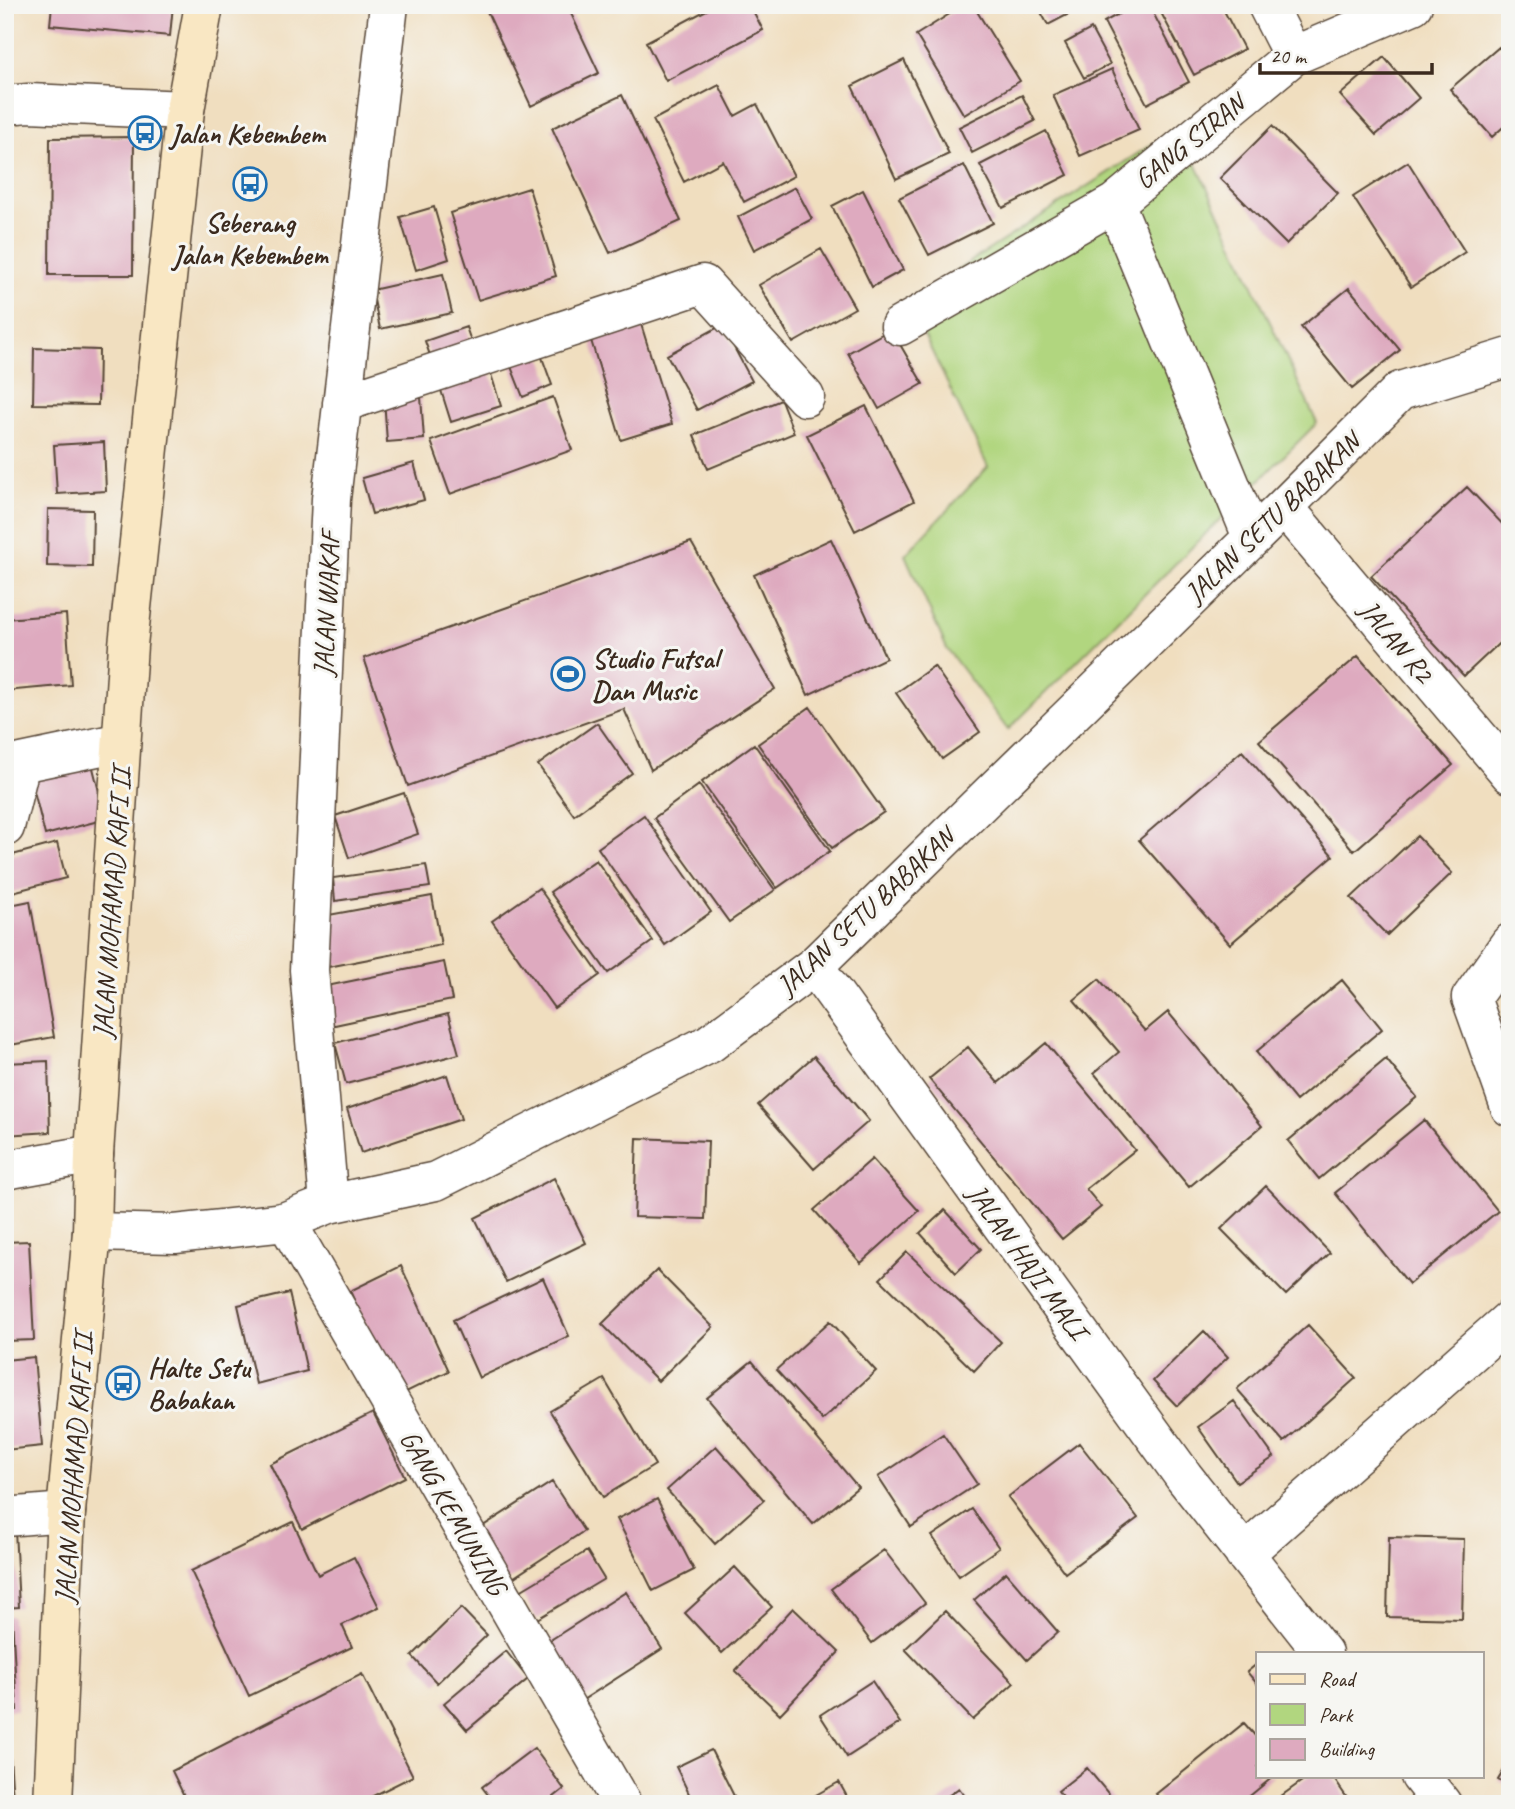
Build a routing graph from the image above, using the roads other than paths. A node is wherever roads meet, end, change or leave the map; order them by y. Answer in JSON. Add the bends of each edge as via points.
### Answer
{"nodes":[{"id":1,"x":204,"y":5,"type":"edge"},
{"id":2,"x":389,"y":5,"type":"edge"},
{"id":3,"x":1267,"y":5,"type":"edge"},
{"id":4,"x":1413,"y":5,"type":"edge"},
{"id":5,"x":1293,"y":56,"type":"junction"},
{"id":6,"x":5,"y":106,"type":"edge"},
{"id":7,"x":185,"y":110,"type":"junction"},
{"id":8,"x":1115,"y":203,"type":"junction"},
{"id":9,"x":900,"y":326,"type":"dead end"},
{"id":10,"x":1510,"y":357,"type":"edge"},
{"id":11,"x":806,"y":397,"type":"dead end"},
{"id":12,"x":342,"y":403,"type":"junction"},
{"id":13,"x":1284,"y":507,"type":"junction"},
{"id":14,"x":1252,"y":537,"type":"junction"},
{"id":15,"x":121,"y":743,"type":"junction"},
{"id":16,"x":1510,"y":774,"type":"edge"},
{"id":17,"x":5,"y":827,"type":"edge"},
{"id":18,"x":1510,"y":943,"type":"edge"},
{"id":19,"x":814,"y":966,"type":"junction"},
{"id":20,"x":1510,"y":1107,"type":"edge"},
{"id":21,"x":94,"y":1154,"type":"junction"},
{"id":22,"x":5,"y":1170,"type":"edge"},
{"id":23,"x":329,"y":1204,"type":"junction"},
{"id":24,"x":281,"y":1222,"type":"junction"},
{"id":25,"x":92,"y":1232,"type":"junction"},
{"id":26,"x":1510,"y":1319,"type":"edge"},
{"id":27,"x":66,"y":1512,"type":"junction"},
{"id":28,"x":5,"y":1517,"type":"edge"},
{"id":29,"x":1244,"y":1554,"type":"junction"},
{"id":30,"x":1322,"y":1652,"type":"edge"},
{"id":31,"x":1422,"y":1778,"type":"edge"},
{"id":32,"x":53,"y":1804,"type":"edge"},
{"id":33,"x":622,"y":1804,"type":"edge"},
{"id":34,"x":1442,"y":1804,"type":"edge"}],
"edges":[{"from":1,"to":7,"type":"main road","name":"JALAN MOHAMAD KAFI II"},
{"from":2,"to":12,"type":"street","name":"JALAN WAKAF"},
{"from":3,"to":5,"type":"street"},
{"from":4,"to":5,"type":"street","name":"GANG SIRAN"},
{"from":5,"to":8,"type":"street","name":"GANG SIRAN"},
{"from":6,"to":7,"type":"street","via":[[29,103]]},
{"from":7,"to":15,"type":"main road","name":"JALAN MOHAMAD KAFI II"},
{"from":8,"to":9,"type":"street","name":"GANG SIRAN"},
{"from":8,"to":14,"type":"street","name":"GANG SIRAN"},
{"from":10,"to":13,"type":"street","name":"JALAN SETU BABAKAN","via":[[1400,391]]},
{"from":11,"to":12,"type":"street","via":[[703,284]]},
{"from":12,"to":23,"type":"street","name":"JALAN WAKAF","via":[[331,499],[309,970]]},
{"from":13,"to":14,"type":"street","name":"JALAN SETU BABAKAN"},
{"from":13,"to":16,"type":"street","name":"JALAN R2"},
{"from":14,"to":19,"type":"street","name":"JALAN SETU BABAKAN"},
{"from":15,"to":17,"type":"street","via":[[21,763]]},
{"from":15,"to":21,"type":"main road","name":"JALAN MOHAMAD KAFI II"},
{"from":18,"to":20,"type":"street","via":[[1471,998]]},
{"from":19,"to":23,"type":"street","name":"JALAN SETU BABAKAN","via":[[709,1044],[436,1181]]},
{"from":19,"to":29,"type":"street","name":"JALAN HAJI MALI"},
{"from":21,"to":22,"type":"street"},
{"from":21,"to":25,"type":"main road","name":"JALAN MOHAMAD KAFI II"},
{"from":23,"to":24,"type":"street","name":"JALAN SETU BABAKAN"},
{"from":24,"to":25,"type":"street","name":"JALAN SETU BABAKAN","via":[[175,1234]]},
{"from":24,"to":33,"type":"street","name":"GANG KEMUNING"},
{"from":25,"to":27,"type":"main road","name":"JALAN MOHAMAD KAFI II"},
{"from":26,"to":29,"type":"street"},
{"from":27,"to":28,"type":"street"},
{"from":27,"to":32,"type":"main road","name":"JALAN MOHAMAD KAFI II"},
{"from":29,"to":30,"type":"street","name":"JALAN HAJI MALI"},
{"from":31,"to":34,"type":"street"}]}
